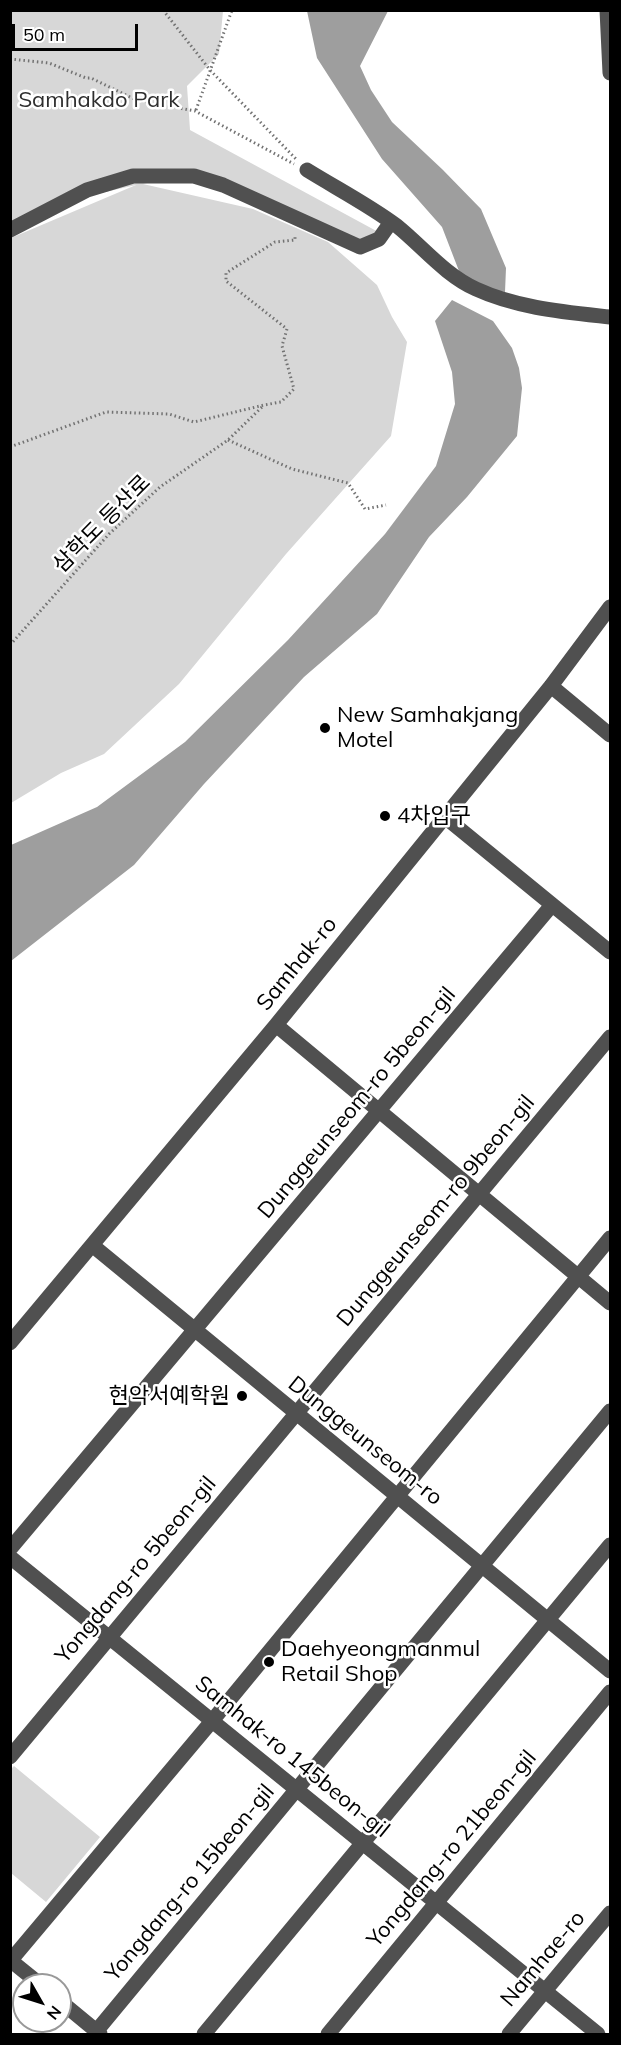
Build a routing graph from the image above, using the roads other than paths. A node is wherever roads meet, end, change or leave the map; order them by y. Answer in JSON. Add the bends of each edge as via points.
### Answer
{"nodes":[{"id":1,"x":607,"y":10,"type":"edge"},
{"id":2,"x":610,"y":73,"type":"edge"},
{"id":3,"x":307,"y":170,"type":"road end"},
{"id":4,"x":391,"y":222,"type":"junction"},
{"id":5,"x":10,"y":230,"type":"edge"},
{"id":6,"x":610,"y":317,"type":"edge"},
{"id":7,"x":610,"y":607,"type":"edge"},
{"id":8,"x":551,"y":686,"type":"junction"},
{"id":9,"x":610,"y":735,"type":"edge"},
{"id":10,"x":445,"y":817,"type":"junction"},
{"id":11,"x":552,"y":905,"type":"junction"},
{"id":12,"x":608,"y":946,"type":"edge"},
{"id":13,"x":276,"y":1025,"type":"junction"},
{"id":14,"x":610,"y":1037,"type":"edge"},
{"id":15,"x":379,"y":1111,"type":"junction"},
{"id":16,"x":479,"y":1194,"type":"junction"},
{"id":17,"x":610,"y":1238,"type":"edge"},
{"id":18,"x":92,"y":1245,"type":"junction"},
{"id":19,"x":579,"y":1276,"type":"junction"},
{"id":20,"x":610,"y":1303,"type":"edge"},
{"id":21,"x":195,"y":1330,"type":"junction"},
{"id":22,"x":10,"y":1343,"type":"edge"},
{"id":23,"x":610,"y":1411,"type":"edge"},
{"id":24,"x":297,"y":1413,"type":"junction"},
{"id":25,"x":398,"y":1496,"type":"junction"},
{"id":26,"x":609,"y":1549,"type":"edge"},
{"id":27,"x":10,"y":1550,"type":"edge"},
{"id":28,"x":10,"y":1557,"type":"edge"},
{"id":29,"x":483,"y":1566,"type":"junction"},
{"id":30,"x":548,"y":1620,"type":"junction"},
{"id":31,"x":110,"y":1638,"type":"junction"},
{"id":32,"x":610,"y":1671,"type":"edge"},
{"id":33,"x":610,"y":1692,"type":"edge"},
{"id":34,"x":212,"y":1721,"type":"junction"},
{"id":35,"x":10,"y":1757,"type":"edge"},
{"id":36,"x":297,"y":1790,"type":"junction"},
{"id":37,"x":362,"y":1844,"type":"junction"},
{"id":38,"x":436,"y":1903,"type":"junction"},
{"id":39,"x":610,"y":1913,"type":"edge"},
{"id":40,"x":11,"y":1960,"type":"edge"},
{"id":41,"x":26,"y":1973,"type":"edge"},
{"id":42,"x":545,"y":1992,"type":"junction"},
{"id":43,"x":72,"y":2011,"type":"edge"},
{"id":44,"x":97,"y":2033,"type":"edge"},
{"id":45,"x":204,"y":2034,"type":"edge"},
{"id":46,"x":328,"y":2034,"type":"edge"},
{"id":47,"x":509,"y":2034,"type":"edge"},
{"id":48,"x":598,"y":2034,"type":"edge"}],
"edges":[{"from":1,"to":2,"type":"street"},
{"from":3,"to":4,"type":"street"},
{"from":4,"to":5,"type":"street","via":[[379,239],[360,247],[223,185],[194,176],[133,176],[87,190]]},
{"from":4,"to":6,"type":"street","via":[[473,288],[538,308]]},
{"from":7,"to":8,"type":"street","name":"Samhak-ro"},
{"from":8,"to":9,"type":"street"},
{"from":8,"to":10,"type":"street","name":"Samhak-ro"},
{"from":10,"to":11,"type":"street"},
{"from":10,"to":13,"type":"street","name":"Samhak-ro"},
{"from":11,"to":12,"type":"street"},
{"from":11,"to":15,"type":"street","name":"Dunggeunseom-ro 5beon-gil"},
{"from":13,"to":15,"type":"street"},
{"from":13,"to":18,"type":"street","name":"Samhak-ro"},
{"from":14,"to":16,"type":"street","name":"Dunggeunseom-ro 9beon-gil"},
{"from":15,"to":16,"type":"street"},
{"from":15,"to":21,"type":"street","name":"Dunggeunseom-ro 5beon-gil"},
{"from":16,"to":19,"type":"street"},
{"from":16,"to":24,"type":"street","name":"Dunggeunseom-ro 9beon-gil"},
{"from":17,"to":19,"type":"street"},
{"from":18,"to":21,"type":"street","name":"Dunggeunseom-ro"},
{"from":18,"to":22,"type":"street","name":"Samhak-ro"},
{"from":19,"to":20,"type":"street"},
{"from":19,"to":25,"type":"street"},
{"from":21,"to":24,"type":"street","name":"Dunggeunseom-ro"},
{"from":21,"to":27,"type":"street","name":"Dunggeunseom-ro 5beon-gil"},
{"from":23,"to":29,"type":"street","name":"Yongdang-ro 15beon-gil"},
{"from":24,"to":25,"type":"street","name":"Dunggeunseom-ro"},
{"from":24,"to":31,"type":"street","name":"Yongdang-ro 5beon-gil"},
{"from":25,"to":29,"type":"street","name":"Dunggeunseom-ro"},
{"from":25,"to":34,"type":"street"},
{"from":26,"to":30,"type":"street"},
{"from":28,"to":31,"type":"street","name":"Samhak-ro 145beon-gil"},
{"from":29,"to":30,"type":"street","name":"Dunggeunseom-ro"},
{"from":29,"to":36,"type":"street","name":"Yongdang-ro 15beon-gil"},
{"from":30,"to":32,"type":"street","name":"Dunggeunseom-ro"},
{"from":30,"to":37,"type":"street"},
{"from":31,"to":34,"type":"street","name":"Samhak-ro 145beon-gil"},
{"from":31,"to":35,"type":"street","name":"Yongdang-ro 5beon-gil"},
{"from":33,"to":38,"type":"street","name":"Yongdang-ro 21beon-gil"},
{"from":34,"to":36,"type":"street","name":"Samhak-ro 145beon-gil"},
{"from":34,"to":40,"type":"street"},
{"from":36,"to":37,"type":"street","name":"Samhak-ro 145beon-gil"},
{"from":36,"to":44,"type":"street","name":"Yongdang-ro 15beon-gil"},
{"from":37,"to":38,"type":"street","name":"Samhak-ro 145beon-gil"},
{"from":37,"to":45,"type":"street"},
{"from":38,"to":42,"type":"street","name":"Samhak-ro 145beon-gil"},
{"from":38,"to":46,"type":"street","name":"Yongdang-ro 21beon-gil"},
{"from":39,"to":42,"type":"street","name":"Namhae-ro"},
{"from":40,"to":41,"type":"street"},
{"from":42,"to":47,"type":"street","name":"Namhae-ro"},
{"from":42,"to":48,"type":"street","name":"Samhak-ro 145beon-gil"},
{"from":43,"to":44,"type":"street"}]}
